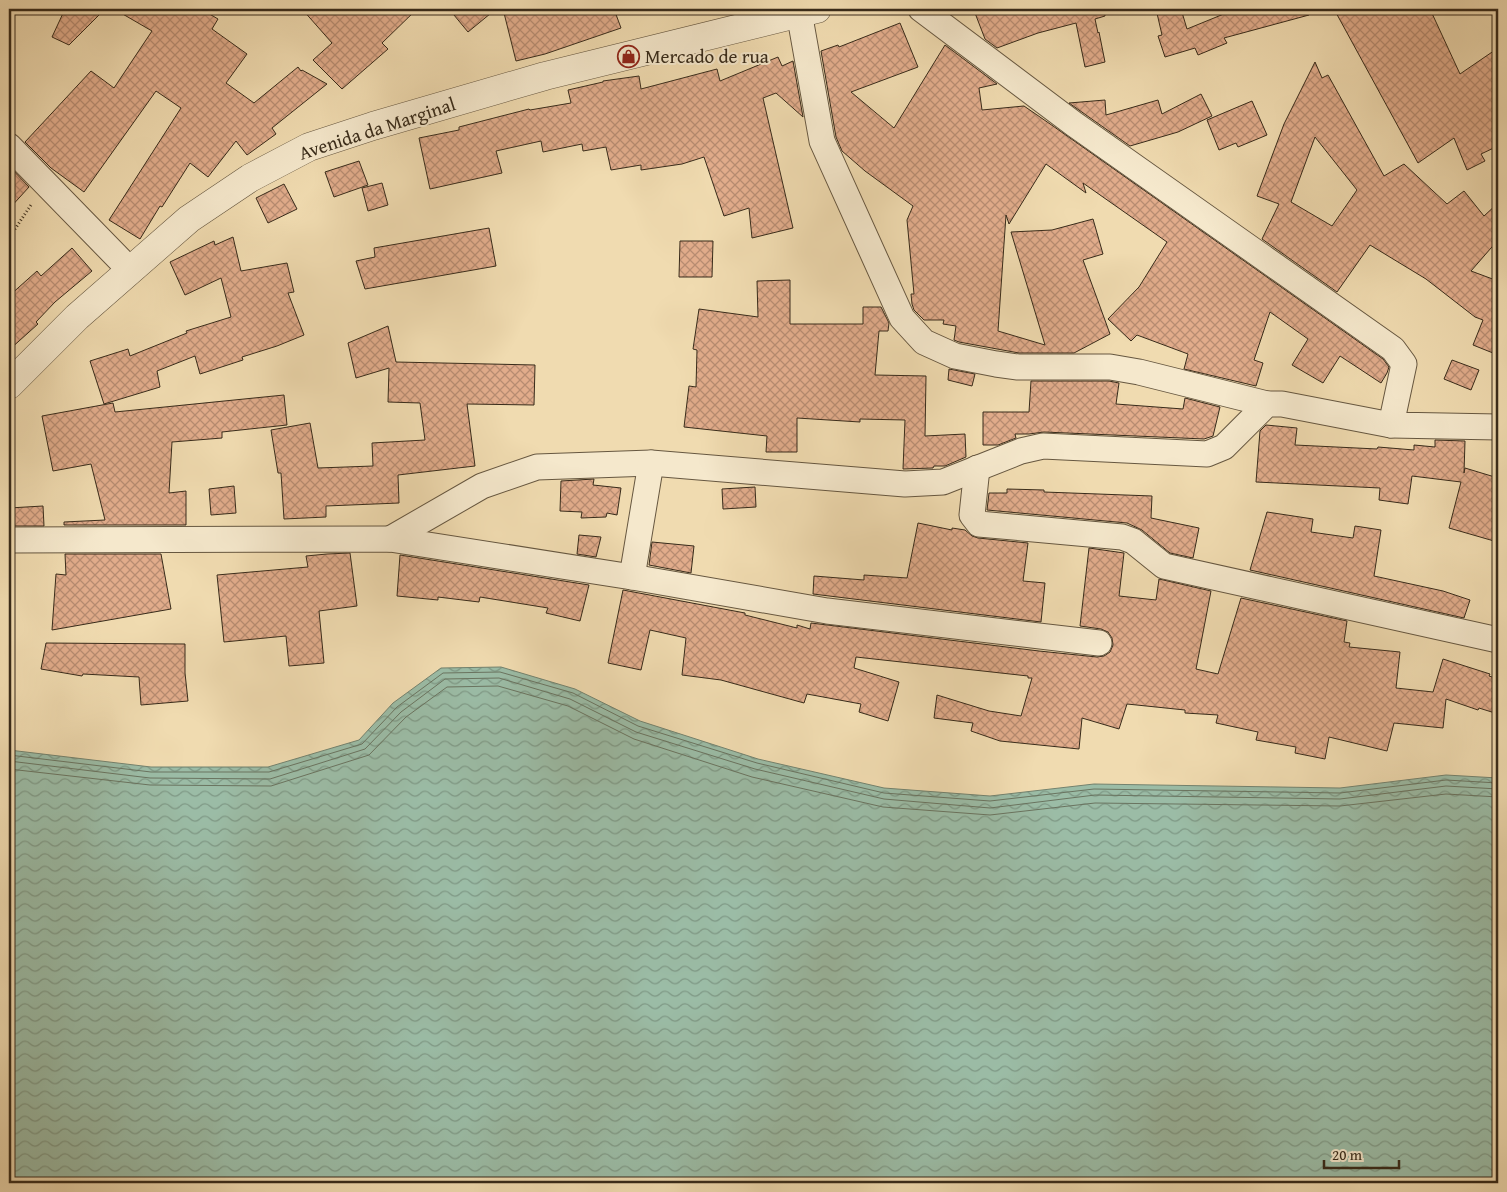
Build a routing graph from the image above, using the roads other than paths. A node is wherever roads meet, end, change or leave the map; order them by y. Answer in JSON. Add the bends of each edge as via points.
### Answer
{"nodes":[{"id":1,"x":921,"y":9,"type":"edge"},
{"id":2,"x":808,"y":10,"type":"edge"},
{"id":3,"x":9,"y":146,"type":"edge"},
{"id":4,"x":130,"y":270,"type":"junction"},
{"id":5,"x":9,"y":385,"type":"edge"},
{"id":6,"x":1267,"y":404,"type":"junction"},
{"id":7,"x":1391,"y":425,"type":"junction"},
{"id":8,"x":1498,"y":427,"type":"edge"},
{"id":9,"x":651,"y":463,"type":"junction"},
{"id":10,"x":977,"y":468,"type":"junction"},
{"id":11,"x":390,"y":539,"type":"junction"},
{"id":12,"x":9,"y":540,"type":"edge"},
{"id":13,"x":632,"y":577,"type":"junction"},
{"id":14,"x":1498,"y":640,"type":"edge"},
{"id":15,"x":1099,"y":643,"type":"dead end"}],
"edges":[{"from":1,"to":7,"type":"street","via":[[1074,124],[1393,349],[1404,364]]},
{"from":2,"to":4,"type":"street","name":"Avenida da Marginal","via":[[545,76],[309,147],[250,178],[189,219]]},
{"from":2,"to":6,"type":"street","via":[[822,141],[902,318],[924,342],[955,356],[996,364],[1110,367]]},
{"from":3,"to":4,"type":"street"},
{"from":4,"to":5,"type":"street","name":"Avenida da Marginal"},
{"from":6,"to":7,"type":"street","via":[[1282,404]]},
{"from":6,"to":10,"type":"street","via":[[1224,447],[1207,454],[1043,446]]},
{"from":7,"to":8,"type":"street"},
{"from":9,"to":10,"type":"street","via":[[905,484],[943,482]]},
{"from":9,"to":11,"type":"street","via":[[537,467],[482,486]]},
{"from":9,"to":13,"type":"street"},
{"from":10,"to":14,"type":"street","via":[[972,515],[979,524],[1122,537],[1133,541],[1164,566]]},
{"from":11,"to":12,"type":"street"},
{"from":11,"to":13,"type":"street"},
{"from":13,"to":15,"type":"street","via":[[828,611]]}]}
